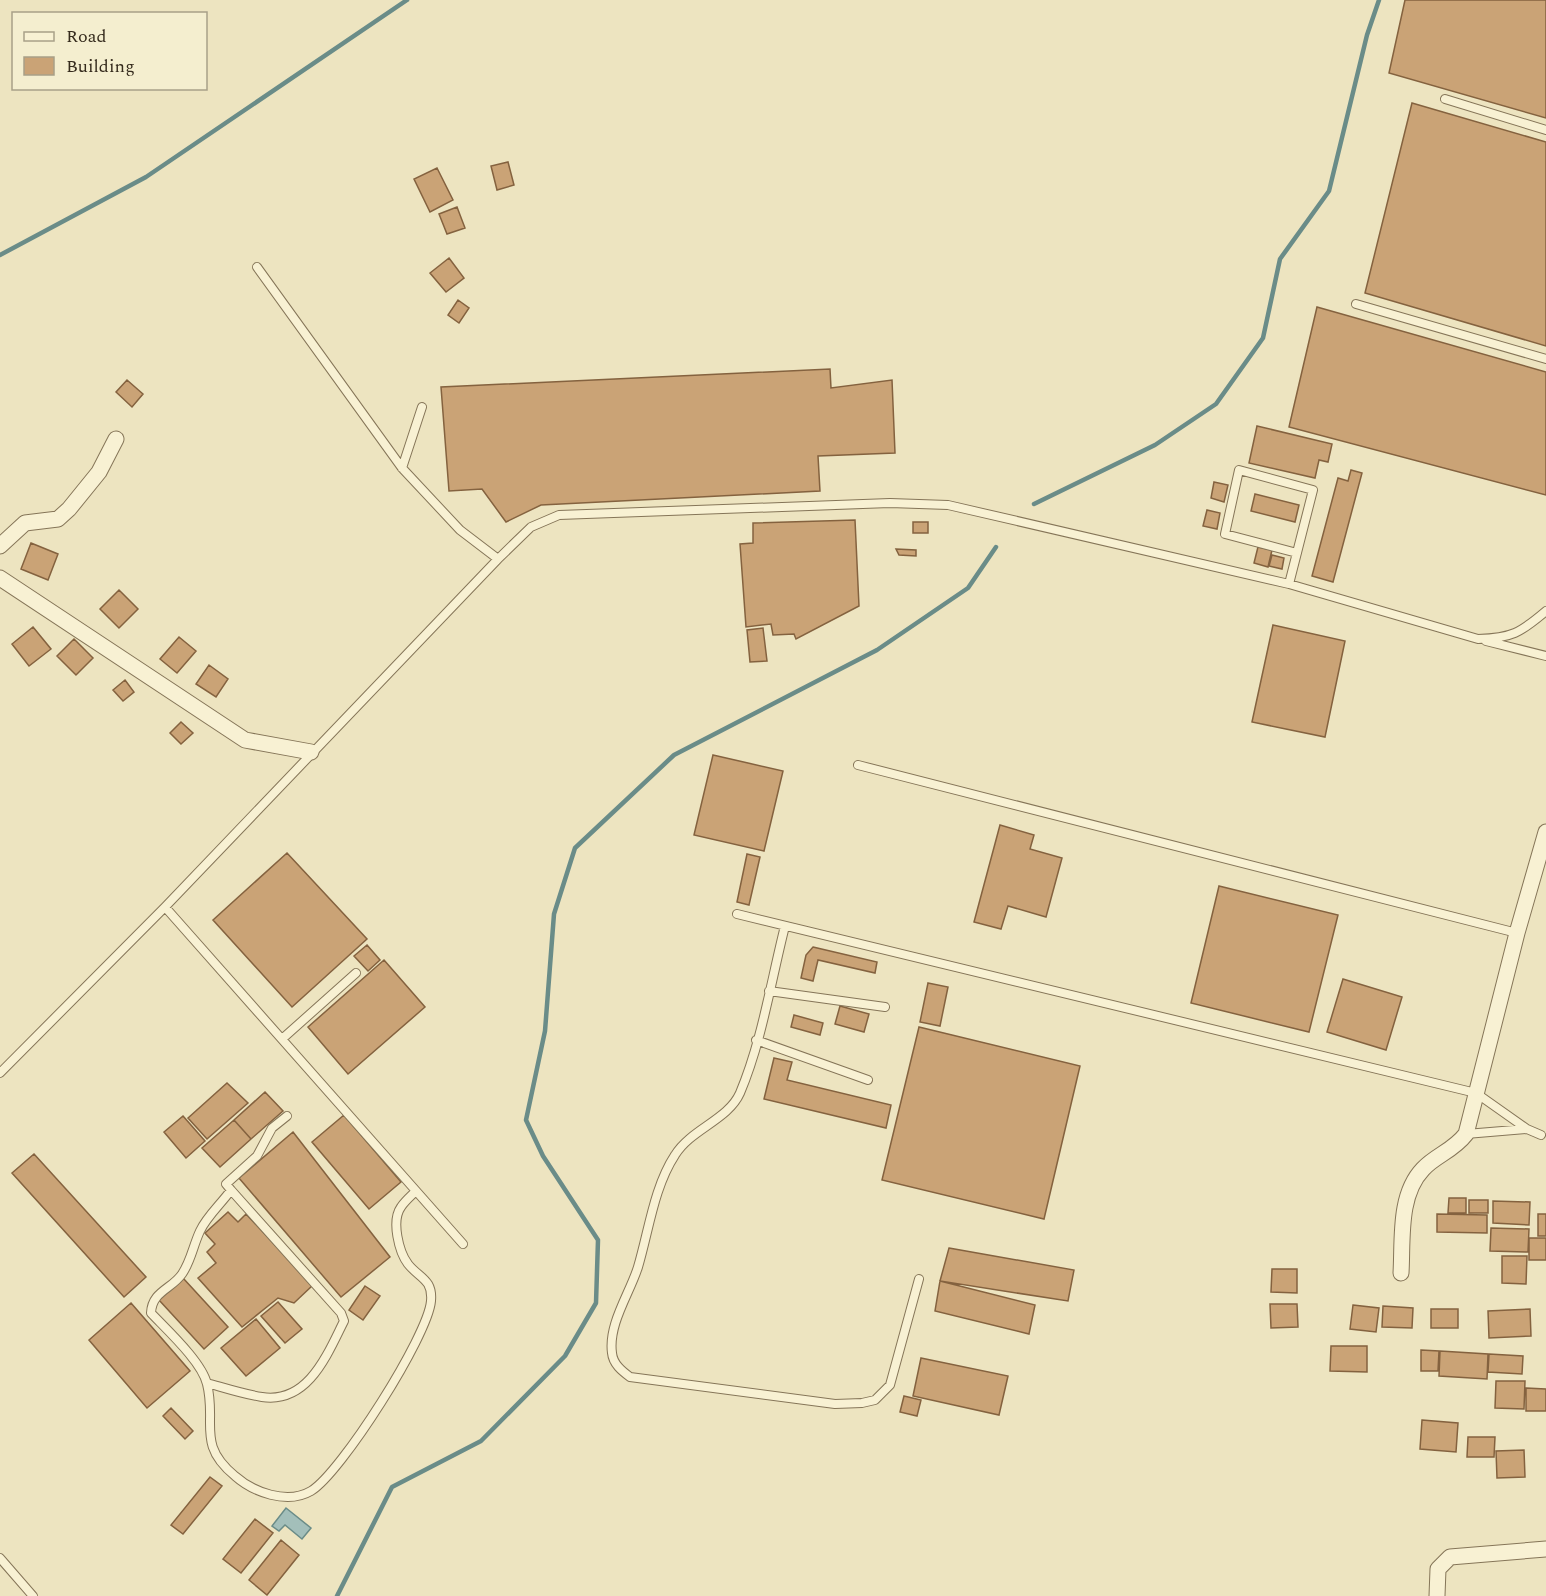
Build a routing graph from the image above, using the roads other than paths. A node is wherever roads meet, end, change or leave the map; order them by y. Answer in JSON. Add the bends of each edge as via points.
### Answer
{"nodes":[{"id":1,"x":1445,"y":99,"type":"dead end"},
{"id":2,"x":1546,"y":130,"type":"edge"},
{"id":3,"x":257,"y":267,"type":"dead end"},
{"id":4,"x":1356,"y":304,"type":"dead end"},
{"id":5,"x":1546,"y":359,"type":"edge"},
{"id":6,"x":422,"y":407,"type":"dead end"},
{"id":7,"x":116,"y":439,"type":"dead end"},
{"id":8,"x":402,"y":468,"type":"junction"},
{"id":9,"x":0,"y":546,"type":"edge"},
{"id":10,"x":1297,"y":553,"type":"junction"},
{"id":11,"x":498,"y":559,"type":"junction"},
{"id":12,"x":0,"y":578,"type":"edge"},
{"id":13,"x":1289,"y":584,"type":"junction"},
{"id":14,"x":1546,"y":611,"type":"edge"},
{"id":15,"x":1478,"y":639,"type":"junction"},
{"id":16,"x":1546,"y":656,"type":"edge"},
{"id":17,"x":311,"y":752,"type":"junction"},
{"id":18,"x":858,"y":765,"type":"dead end"},
{"id":19,"x":1546,"y":832,"type":"edge"},
{"id":20,"x":165,"y":907,"type":"junction"},
{"id":21,"x":736,"y":914,"type":"dead end"},
{"id":22,"x":785,"y":926,"type":"junction"},
{"id":23,"x":1517,"y":933,"type":"junction"},
{"id":24,"x":357,"y":973,"type":"dead end"},
{"id":25,"x":769,"y":991,"type":"junction"},
{"id":26,"x":885,"y":1007,"type":"dead end"},
{"id":27,"x":282,"y":1039,"type":"junction"},
{"id":28,"x":756,"y":1040,"type":"junction"},
{"id":29,"x":0,"y":1073,"type":"edge"},
{"id":30,"x":868,"y":1080,"type":"dead end"},
{"id":31,"x":1476,"y":1093,"type":"junction"},
{"id":32,"x":287,"y":1116,"type":"dead end"},
{"id":33,"x":1527,"y":1129,"type":"junction"},
{"id":34,"x":1466,"y":1134,"type":"junction"},
{"id":35,"x":1541,"y":1135,"type":"dead end"},
{"id":36,"x":231,"y":1190,"type":"junction"},
{"id":37,"x":416,"y":1191,"type":"junction"},
{"id":38,"x":463,"y":1244,"type":"dead end"},
{"id":39,"x":1401,"y":1273,"type":"dead end"},
{"id":40,"x":919,"y":1279,"type":"dead end"},
{"id":41,"x":207,"y":1383,"type":"junction"},
{"id":42,"x":1546,"y":1549,"type":"edge"},
{"id":43,"x":0,"y":1558,"type":"edge"},
{"id":44,"x":33,"y":1596,"type":"edge"},
{"id":45,"x":1437,"y":1596,"type":"edge"}],
"edges":[{"from":1,"to":2,"type":"lane"},
{"from":3,"to":8,"type":"lane"},
{"from":4,"to":5,"type":"lane"},
{"from":6,"to":8,"type":"lane"},
{"from":7,"to":9,"type":"street","via":[[99,472],[69,509],[58,519],[26,523]]},
{"from":8,"to":11,"type":"lane","via":[[460,530]]},
{"from":10,"to":10,"type":"lane","via":[[1313,490],[1239,470],[1225,534]]},
{"from":10,"to":13,"type":"lane"},
{"from":11,"to":13,"type":"lane","via":[[531,527],[559,515],[890,503],[948,505]]},
{"from":11,"to":17,"type":"lane"},
{"from":12,"to":17,"type":"street","via":[[245,740]]},
{"from":13,"to":15,"type":"lane"},
{"from":14,"to":15,"type":"lane","via":[[1526,628],[1505,638]]},
{"from":15,"to":16,"type":"lane"},
{"from":17,"to":20,"type":"lane"},
{"from":18,"to":23,"type":"lane"},
{"from":19,"to":23,"type":"street"},
{"from":20,"to":27,"type":"lane"},
{"from":20,"to":29,"type":"lane"},
{"from":21,"to":22,"type":"lane"},
{"from":22,"to":25,"type":"lane"},
{"from":22,"to":31,"type":"lane"},
{"from":23,"to":31,"type":"street"},
{"from":24,"to":27,"type":"lane"},
{"from":25,"to":26,"type":"lane"},
{"from":25,"to":28,"type":"lane"},
{"from":27,"to":37,"type":"lane"},
{"from":28,"to":30,"type":"lane"},
{"from":28,"to":40,"type":"lane","via":[[731,1107],[691,1135],[664,1176],[612,1341],[612,1355],[620,1369],[630,1377],[835,1404],[875,1400],[890,1385]]},
{"from":31,"to":33,"type":"lane"},
{"from":31,"to":34,"type":"street"},
{"from":32,"to":36,"type":"lane","via":[[272,1128],[257,1156],[226,1184]]},
{"from":33,"to":34,"type":"lane"},
{"from":33,"to":35,"type":"lane"},
{"from":34,"to":39,"type":"street","via":[[1456,1147],[1423,1169],[1408,1194]]},
{"from":36,"to":41,"type":"lane","via":[[207,1220],[180,1277],[164,1287],[151,1304],[151,1313],[191,1358]]},
{"from":36,"to":41,"type":"lane","via":[[341,1312],[344,1321],[310,1381],[291,1394],[264,1398]]},
{"from":37,"to":38,"type":"lane"},
{"from":37,"to":41,"type":"lane","via":[[399,1209],[397,1227],[408,1264],[426,1279],[431,1298],[429,1315],[387,1393],[333,1471],[309,1492],[288,1496],[260,1493],[245,1484],[216,1457],[209,1438]]},
{"from":42,"to":45,"type":"street","via":[[1450,1557],[1438,1569]]},
{"from":43,"to":44,"type":"lane"}]}
